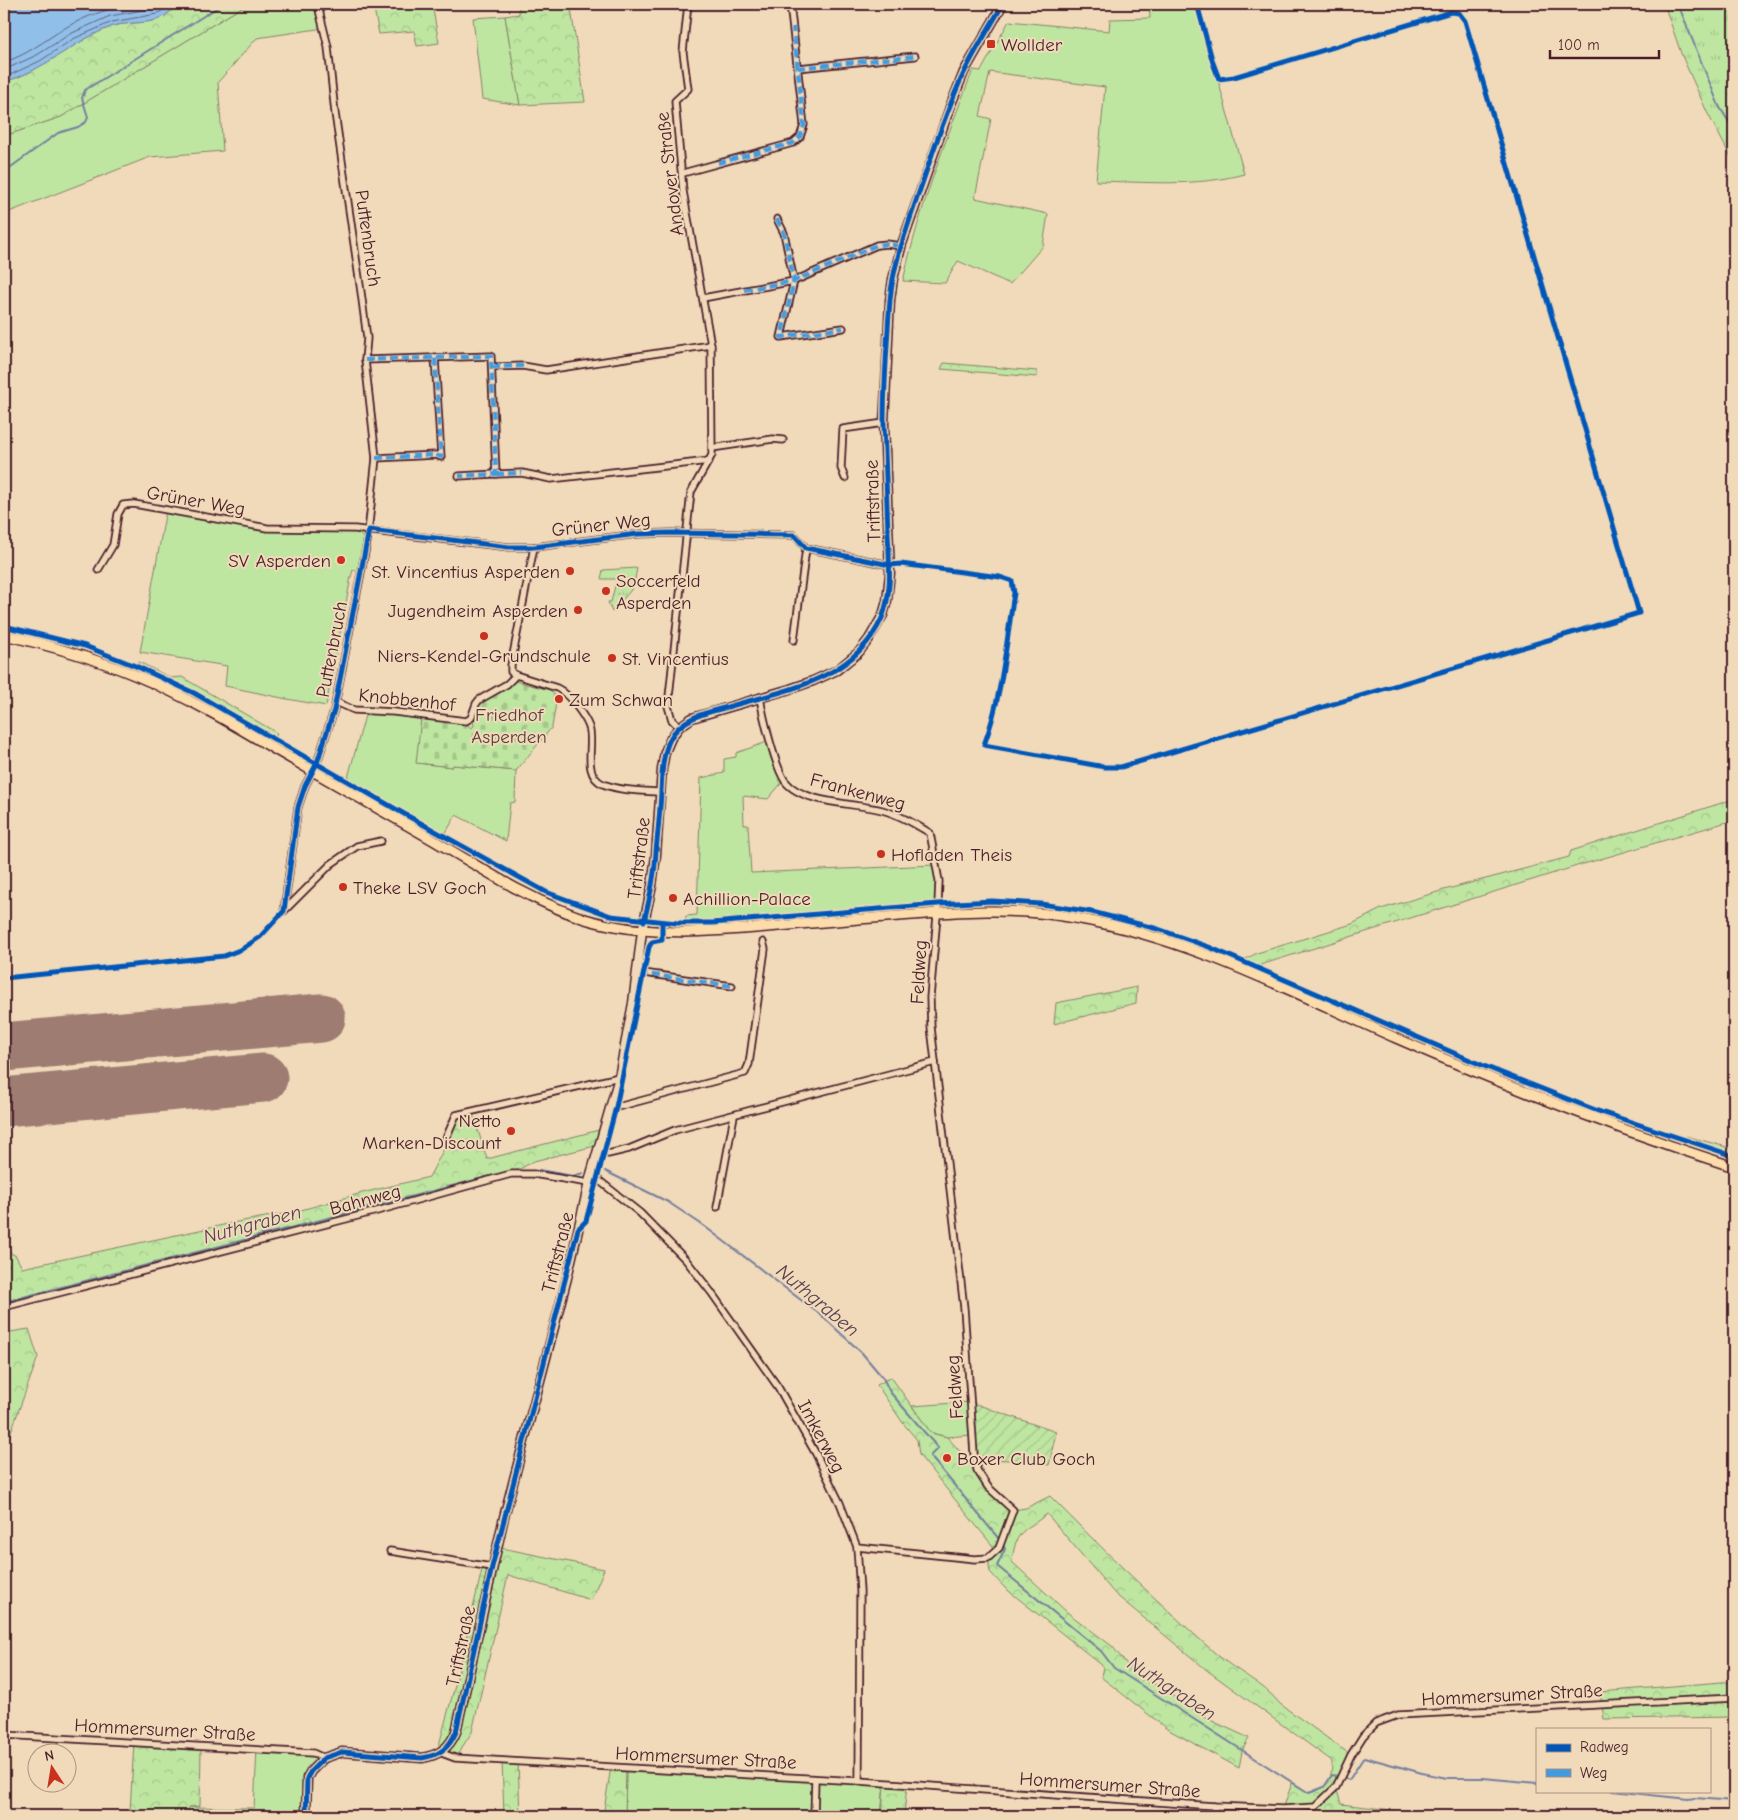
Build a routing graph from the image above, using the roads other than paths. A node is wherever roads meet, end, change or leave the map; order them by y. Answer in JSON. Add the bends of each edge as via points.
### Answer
{"nodes":[{"id":1,"x":320,"y":4,"type":"edge"},
{"id":2,"x":688,"y":4,"type":"edge"},
{"id":3,"x":790,"y":4,"type":"edge"},
{"id":4,"x":1003,"y":4,"type":"edge"},
{"id":5,"x":915,"y":56,"type":"dead end"},
{"id":6,"x":798,"y":68,"type":"junction"},
{"id":7,"x":683,"y":173,"type":"junction"},
{"id":8,"x":776,"y":219,"type":"dead end"},
{"id":9,"x":901,"y":246,"type":"junction"},
{"id":10,"x":794,"y":281,"type":"junction"},
{"id":11,"x":703,"y":298,"type":"junction"},
{"id":12,"x":842,"y":328,"type":"dead end"},
{"id":13,"x":711,"y":345,"type":"junction"},
{"id":14,"x":435,"y":357,"type":"junction"},
{"id":15,"x":365,"y":360,"type":"junction"},
{"id":16,"x":492,"y":367,"type":"junction"},
{"id":17,"x":884,"y":423,"type":"junction"},
{"id":18,"x":783,"y":440,"type":"dead end"},
{"id":19,"x":712,"y":448,"type":"junction"},
{"id":20,"x":376,"y":458,"type":"junction"},
{"id":21,"x":709,"y":461,"type":"junction"},
{"id":22,"x":496,"y":474,"type":"junction"},
{"id":23,"x":458,"y":476,"type":"dead end"},
{"id":24,"x":845,"y":478,"type":"dead end"},
{"id":25,"x":369,"y":530,"type":"junction"},
{"id":26,"x":687,"y":534,"type":"junction"},
{"id":27,"x":534,"y":546,"type":"junction"},
{"id":28,"x":806,"y":548,"type":"junction"},
{"id":29,"x":890,"y":565,"type":"junction"},
{"id":30,"x":98,"y":570,"type":"dead end"},
{"id":31,"x":4,"y":635,"type":"edge"},
{"id":32,"x":794,"y":640,"type":"dead end"},
{"id":33,"x":516,"y":675,"type":"junction"},
{"id":34,"x":760,"y":698,"type":"junction"},
{"id":35,"x":336,"y":702,"type":"junction"},
{"id":36,"x":678,"y":727,"type":"junction"},
{"id":37,"x":314,"y":771,"type":"junction"},
{"id":38,"x":661,"y":792,"type":"junction"},
{"id":39,"x":381,"y":841,"type":"dead end"},
{"id":40,"x":937,"y":913,"type":"junction"},
{"id":41,"x":642,"y":930,"type":"junction"},
{"id":42,"x":763,"y":942,"type":"dead end"},
{"id":43,"x":637,"y":972,"type":"junction"},
{"id":44,"x":732,"y":986,"type":"dead end"},
{"id":45,"x":936,"y":1062,"type":"junction"},
{"id":46,"x":619,"y":1077,"type":"junction"},
{"id":47,"x":610,"y":1109,"type":"junction"},
{"id":48,"x":734,"y":1116,"type":"junction"},
{"id":49,"x":446,"y":1138,"type":"dead end"},
{"id":50,"x":598,"y":1150,"type":"junction"},
{"id":51,"x":1734,"y":1167,"type":"edge"},
{"id":52,"x":591,"y":1174,"type":"junction"},
{"id":53,"x":589,"y":1183,"type":"junction"},
{"id":54,"x":716,"y":1207,"type":"dead end"},
{"id":55,"x":4,"y":1308,"type":"edge"},
{"id":56,"x":857,"y":1547,"type":"junction"},
{"id":57,"x":390,"y":1551,"type":"dead end"},
{"id":58,"x":492,"y":1567,"type":"junction"},
{"id":59,"x":1732,"y":1698,"type":"edge"},
{"id":60,"x":4,"y":1735,"type":"edge"},
{"id":61,"x":439,"y":1752,"type":"junction"},
{"id":62,"x":324,"y":1758,"type":"junction"},
{"id":63,"x":815,"y":1779,"type":"junction"},
{"id":64,"x":859,"y":1781,"type":"junction"},
{"id":65,"x":1214,"y":1806,"type":"junction"},
{"id":66,"x":306,"y":1816,"type":"edge"},
{"id":67,"x":814,"y":1816,"type":"edge"},
{"id":68,"x":1214,"y":1816,"type":"edge"}],
"edges":[{"from":1,"to":15,"type":"street","name":"Puttenbruch","via":[[367,338]]},
{"from":2,"to":7,"type":"street","name":"Andover Straße","via":[[683,52],[688,89],[675,101]]},
{"from":3,"to":6,"type":"street"},
{"from":4,"to":9,"type":"street","name":"Triftstraße","via":[[958,86]]},
{"from":5,"to":6,"type":"street"},
{"from":6,"to":7,"type":"street","via":[[804,125],[796,141]]},
{"from":7,"to":11,"type":"street","name":"Andover Straße"},
{"from":8,"to":10,"type":"street","via":[[784,233]]},
{"from":9,"to":10,"type":"street","via":[[877,245]]},
{"from":9,"to":17,"type":"street","name":"Triftstraße","via":[[890,300]]},
{"from":10,"to":11,"type":"street"},
{"from":10,"to":12,"type":"street","via":[[781,337]]},
{"from":11,"to":13,"type":"street","name":"Andover Straße"},
{"from":13,"to":16,"type":"street","via":[[546,370],[522,366]]},
{"from":13,"to":19,"type":"street","name":"Andover Straße"},
{"from":14,"to":15,"type":"street"},
{"from":14,"to":16,"type":"street","via":[[491,356]]},
{"from":14,"to":20,"type":"street","via":[[441,457]]},
{"from":15,"to":20,"type":"street","name":"Puttenbruch"},
{"from":16,"to":22,"type":"street"},
{"from":17,"to":24,"type":"street","name":"Triftstraße","via":[[843,429],[842,468]]},
{"from":17,"to":29,"type":"street","name":"Triftstraße"},
{"from":18,"to":19,"type":"street"},
{"from":19,"to":21,"type":"street","name":"Andover Straße"},
{"from":20,"to":25,"type":"street","name":"Puttenbruch"},
{"from":21,"to":22,"type":"street","via":[[551,479],[522,473]]},
{"from":21,"to":26,"type":"street","name":"Andover Straße","via":[[691,492]]},
{"from":22,"to":23,"type":"street"},
{"from":25,"to":27,"type":"street","name":"Grüner Weg","via":[[475,544]]},
{"from":25,"to":30,"type":"street","name":"Grüner Weg","via":[[267,528],[134,504],[124,505],[118,514],[113,545]]},
{"from":25,"to":35,"type":"street","name":"Puttenbruch"},
{"from":26,"to":27,"type":"street","name":"Grüner Weg","via":[[638,534]]},
{"from":26,"to":28,"type":"street","name":"Grüner Weg","via":[[794,535]]},
{"from":26,"to":36,"type":"street","name":"Andover Straße","via":[[668,706]]},
{"from":27,"to":33,"type":"street","via":[[511,665],[511,672]]},
{"from":28,"to":29,"type":"street","name":"Grüner Weg"},
{"from":28,"to":32,"type":"street"},
{"from":29,"to":34,"type":"street","name":"Triftstraße","via":[[883,615],[859,652],[826,676]]},
{"from":31,"to":37,"type":"main road","via":[[84,656],[139,677],[175,693]]},
{"from":33,"to":35,"type":"street","name":"Knobbenhof","via":[[480,700],[466,721],[354,710]]},
{"from":33,"to":38,"type":"street","via":[[562,690],[572,701],[588,726],[589,756],[594,777],[602,783],[625,789]]},
{"from":34,"to":36,"type":"street","name":"Triftstraße","via":[[700,715]]},
{"from":34,"to":40,"type":"street","name":"Frankenweg","via":[[777,763],[786,782],[806,796],[882,810],[908,820],[930,834],[939,881]]},
{"from":35,"to":37,"type":"street","name":"Puttenbruch"},
{"from":36,"to":38,"type":"street","name":"Triftstraße","via":[[665,752]]},
{"from":37,"to":39,"type":"street","name":"Puttenbruch","via":[[298,808],[284,911],[331,864],[357,846]]},
{"from":37,"to":41,"type":"main road","via":[[544,902],[591,920]]},
{"from":38,"to":41,"type":"street","name":"Triftstraße","via":[[652,886]]},
{"from":40,"to":41,"type":"main road","via":[[716,931],[677,933]]},
{"from":40,"to":45,"type":"street","name":"Feldweg","via":[[930,998]]},
{"from":40,"to":51,"type":"main road","via":[[992,910],[1046,913],[1108,924],[1162,939],[1249,972],[1529,1093]]},
{"from":41,"to":43,"type":"street","name":"Triftstraße"},
{"from":42,"to":47,"type":"street","via":[[765,949],[750,1064],[745,1073]]},
{"from":43,"to":44,"type":"street"},
{"from":43,"to":46,"type":"street","name":"Triftstraße"},
{"from":45,"to":48,"type":"street"},
{"from":45,"to":56,"type":"street","name":"Feldweg","via":[[964,1308],[974,1454],[977,1470],[988,1487],[1013,1510],[998,1548],[988,1558]]},
{"from":46,"to":47,"type":"street","name":"Triftstraße"},
{"from":46,"to":49,"type":"street","via":[[456,1115]]},
{"from":47,"to":50,"type":"street","name":"Triftstraße"},
{"from":48,"to":50,"type":"street","via":[[675,1130],[629,1149],[608,1154]]},
{"from":48,"to":54,"type":"street"},
{"from":50,"to":52,"type":"street","name":"Triftstraße"},
{"from":52,"to":53,"type":"street","name":"Triftstraße"},
{"from":52,"to":56,"type":"street","name":"Imkerweg","via":[[640,1213],[686,1260],[712,1294],[778,1387],[816,1454]]},
{"from":53,"to":55,"type":"street","name":"Bahnweg","via":[[533,1174],[511,1174]]},
{"from":53,"to":58,"type":"street","name":"Triftstraße"},
{"from":56,"to":64,"type":"street","name":"Imkerweg","via":[[860,1591]]},
{"from":57,"to":58,"type":"street"},
{"from":58,"to":61,"type":"street","name":"Triftstraße","via":[[456,1732],[451,1743]]},
{"from":59,"to":65,"type":"street","name":"Hommersumer Straße","via":[[1398,1715],[1376,1723],[1363,1736],[1336,1787],[1315,1807]]},
{"from":60,"to":62,"type":"street","name":"Hommersumer Straße","via":[[313,1753]]},
{"from":61,"to":62,"type":"street","via":[[422,1758],[342,1752]]},
{"from":61,"to":63,"type":"street","name":"Hommersumer Straße","via":[[455,1758]]},
{"from":62,"to":66,"type":"street","via":[[308,1778]]},
{"from":63,"to":64,"type":"street","name":"Hommersumer Straße"},
{"from":63,"to":67,"type":"street"},
{"from":64,"to":65,"type":"street","name":"Hommersumer Straße"},
{"from":65,"to":68,"type":"street"}]}
